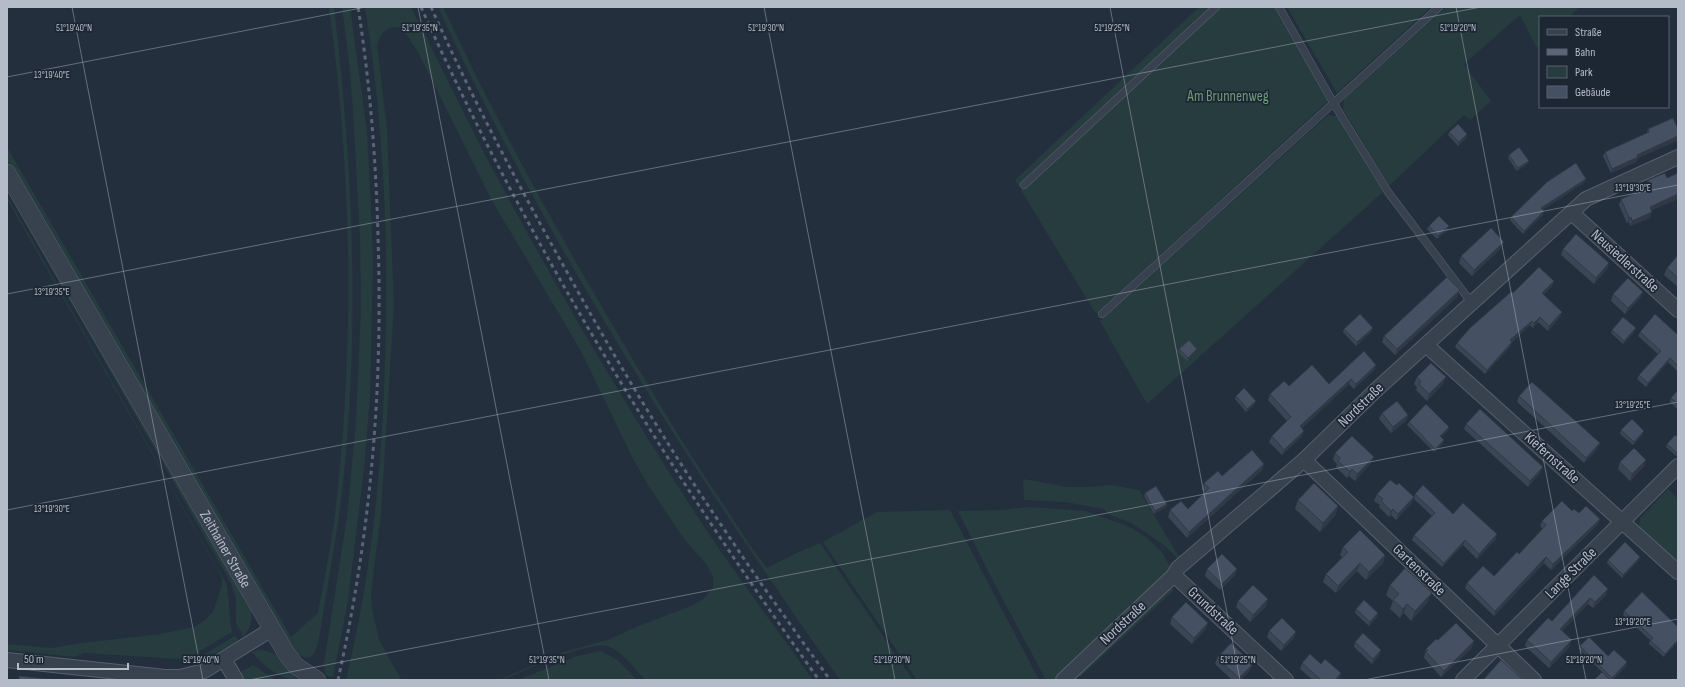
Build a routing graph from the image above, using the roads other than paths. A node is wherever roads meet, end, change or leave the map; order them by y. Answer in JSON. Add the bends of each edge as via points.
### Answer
{"nodes":[{"id":1,"x":1216,"y":7,"type":"edge"},
{"id":2,"x":1279,"y":7,"type":"edge"},
{"id":3,"x":1439,"y":7,"type":"edge"},
{"id":4,"x":1334,"y":104,"type":"junction"},
{"id":5,"x":1678,"y":157,"type":"edge"},
{"id":6,"x":7,"y":173,"type":"edge"},
{"id":7,"x":1024,"y":185,"type":"dead end"},
{"id":8,"x":1572,"y":213,"type":"junction"},
{"id":9,"x":1471,"y":302,"type":"junction"},
{"id":10,"x":1678,"y":310,"type":"edge"},
{"id":11,"x":1102,"y":314,"type":"dead end"},
{"id":12,"x":1426,"y":345,"type":"junction"},
{"id":13,"x":1304,"y":460,"type":"junction"},
{"id":14,"x":1678,"y":466,"type":"edge"},
{"id":15,"x":1623,"y":522,"type":"junction"},
{"id":16,"x":1678,"y":572,"type":"edge"},
{"id":17,"x":1174,"y":574,"type":"junction"},
{"id":18,"x":272,"y":629,"type":"junction"},
{"id":19,"x":1497,"y":646,"type":"junction"},
{"id":20,"x":224,"y":659,"type":"junction"},
{"id":21,"x":7,"y":660,"type":"edge"},
{"id":22,"x":236,"y":680,"type":"edge"},
{"id":23,"x":317,"y":680,"type":"edge"},
{"id":24,"x":1063,"y":680,"type":"edge"},
{"id":25,"x":1286,"y":680,"type":"edge"},
{"id":26,"x":1462,"y":680,"type":"edge"},
{"id":27,"x":1534,"y":680,"type":"edge"}],
"edges":[{"from":1,"to":7,"type":"lane"},
{"from":2,"to":4,"type":"lane"},
{"from":3,"to":4,"type":"lane"},
{"from":4,"to":9,"type":"lane","via":[[1388,192]]},
{"from":4,"to":11,"type":"lane"},
{"from":5,"to":8,"type":"street","name":"Nordstraße","via":[[1586,199]]},
{"from":6,"to":18,"type":"street","name":"Zeithainer Straße"},
{"from":8,"to":9,"type":"street","name":"Nordstraße"},
{"from":8,"to":10,"type":"street","name":"Neusiedlerstraße"},
{"from":9,"to":12,"type":"street","name":"Nordstraße"},
{"from":12,"to":13,"type":"street","name":"Nordstraße"},
{"from":12,"to":15,"type":"street","name":"Kiefernstraße"},
{"from":13,"to":17,"type":"street","name":"Nordstraße"},
{"from":13,"to":19,"type":"street","name":"Gartenstraße"},
{"from":14,"to":15,"type":"street","name":"Lange Straße"},
{"from":15,"to":16,"type":"street","name":"Kiefernstraße"},
{"from":15,"to":19,"type":"street","name":"Lange Straße"},
{"from":17,"to":24,"type":"street","name":"Nordstraße"},
{"from":17,"to":25,"type":"street","name":"Grundstraße"},
{"from":18,"to":20,"type":"street"},
{"from":18,"to":23,"type":"street","name":"Zeithainer Straße","via":[[296,666]]},
{"from":19,"to":26,"type":"street","name":"Lange Straße"},
{"from":19,"to":27,"type":"street","name":"Gartenstraße"},
{"from":20,"to":21,"type":"street","via":[[204,671],[180,677]]},
{"from":20,"to":22,"type":"street"}]}
